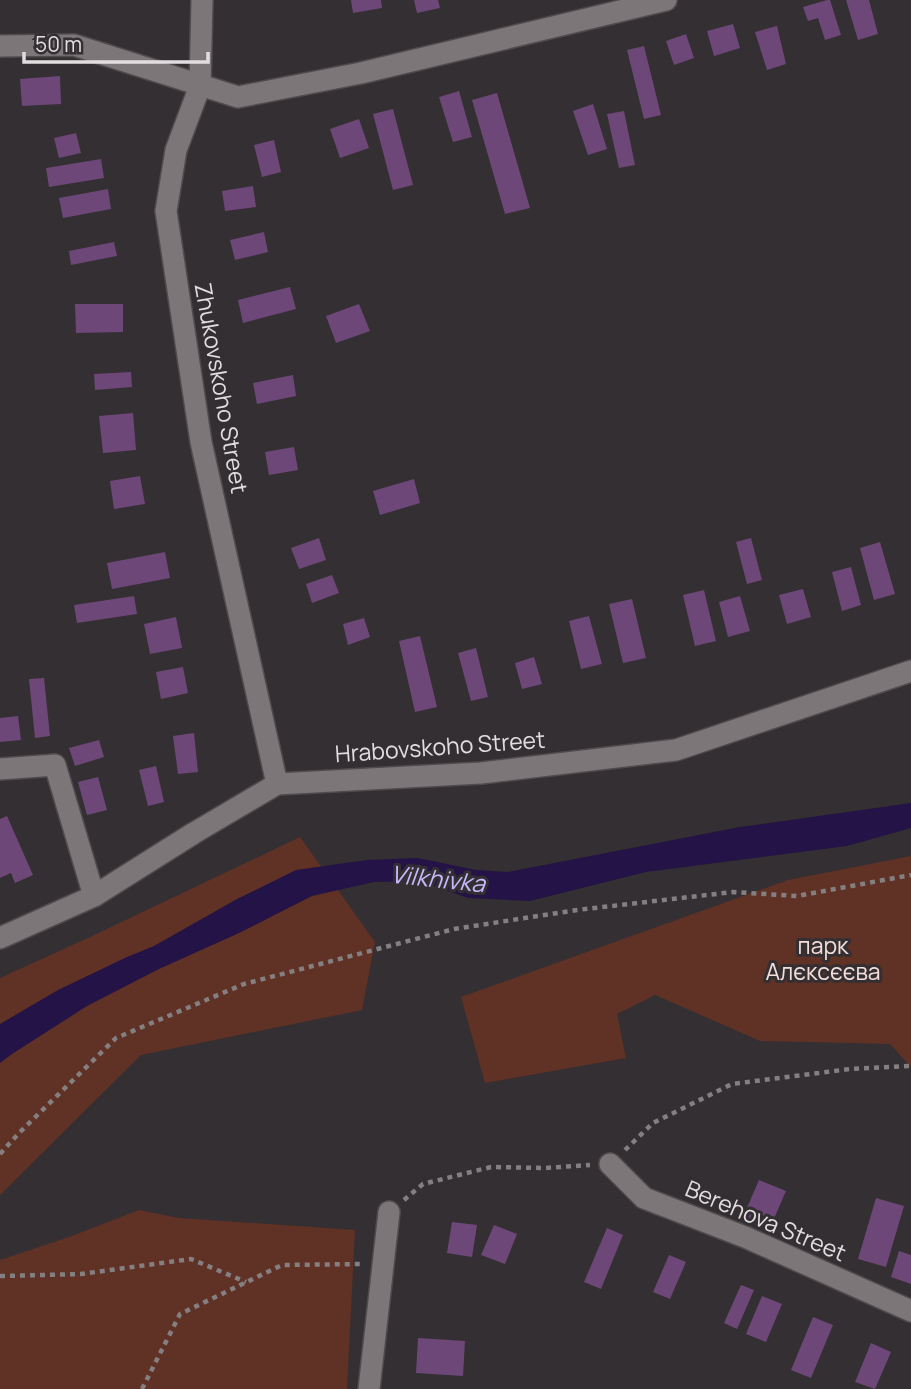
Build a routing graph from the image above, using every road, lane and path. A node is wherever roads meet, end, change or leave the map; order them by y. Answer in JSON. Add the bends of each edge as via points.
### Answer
{"nodes":[{"id":1,"x":202,"y":0,"type":"edge"},
{"id":2,"x":666,"y":0,"type":"edge"},
{"id":3,"x":0,"y":46,"type":"edge"},
{"id":4,"x":200,"y":86,"type":"junction"},
{"id":5,"x":911,"y":671,"type":"edge"},
{"id":6,"x":0,"y":769,"type":"edge"},
{"id":7,"x":277,"y":783,"type":"junction"},
{"id":8,"x":911,"y":875,"type":"edge"},
{"id":9,"x":94,"y":896,"type":"junction"},
{"id":10,"x":0,"y":938,"type":"edge"},
{"id":11,"x":911,"y":1066,"type":"edge"},
{"id":12,"x":0,"y":1154,"type":"edge"},
{"id":13,"x":610,"y":1164,"type":"junction"},
{"id":14,"x":389,"y":1212,"type":"joint"},
{"id":15,"x":362,"y":1264,"type":"dead end"},
{"id":16,"x":0,"y":1276,"type":"edge"},
{"id":17,"x":247,"y":1282,"type":"junction"},
{"id":18,"x":911,"y":1311,"type":"edge"},
{"id":19,"x":142,"y":1389,"type":"edge"},
{"id":20,"x":369,"y":1389,"type":"edge"}],
"edges":[{"from":1,"to":4,"type":"street","name":"Zhukovskoho Street"},
{"from":2,"to":4,"type":"street","via":[[361,74],[238,97]]},
{"from":3,"to":4,"type":"street","via":[[74,45]]},
{"from":4,"to":7,"type":"street","name":"Zhukovskoho Street","via":[[176,150],[166,211],[201,442]]},
{"from":5,"to":7,"type":"street","name":"Hrabovskoho Street","via":[[677,750],[481,773]]},
{"from":6,"to":9,"type":"street","via":[[55,765]]},
{"from":7,"to":9,"type":"street","name":"Hrabovskoho Street"},
{"from":8,"to":12,"type":"path","via":[[797,896],[733,892],[454,929],[244,984],[116,1038]]},
{"from":9,"to":10,"type":"street","name":"Hrabovskoho Street"},
{"from":11,"to":13,"type":"path","via":[[732,1084],[653,1123]]},
{"from":13,"to":14,"type":"path","via":[[491,1167],[423,1184]]},
{"from":13,"to":18,"type":"street","name":"Berehova Street","via":[[644,1198]]},
{"from":14,"to":20,"type":"street"},
{"from":15,"to":17,"type":"path","via":[[282,1265]]},
{"from":16,"to":17,"type":"path","via":[[81,1274],[191,1259]]},
{"from":17,"to":19,"type":"path","via":[[180,1314]]}]}
